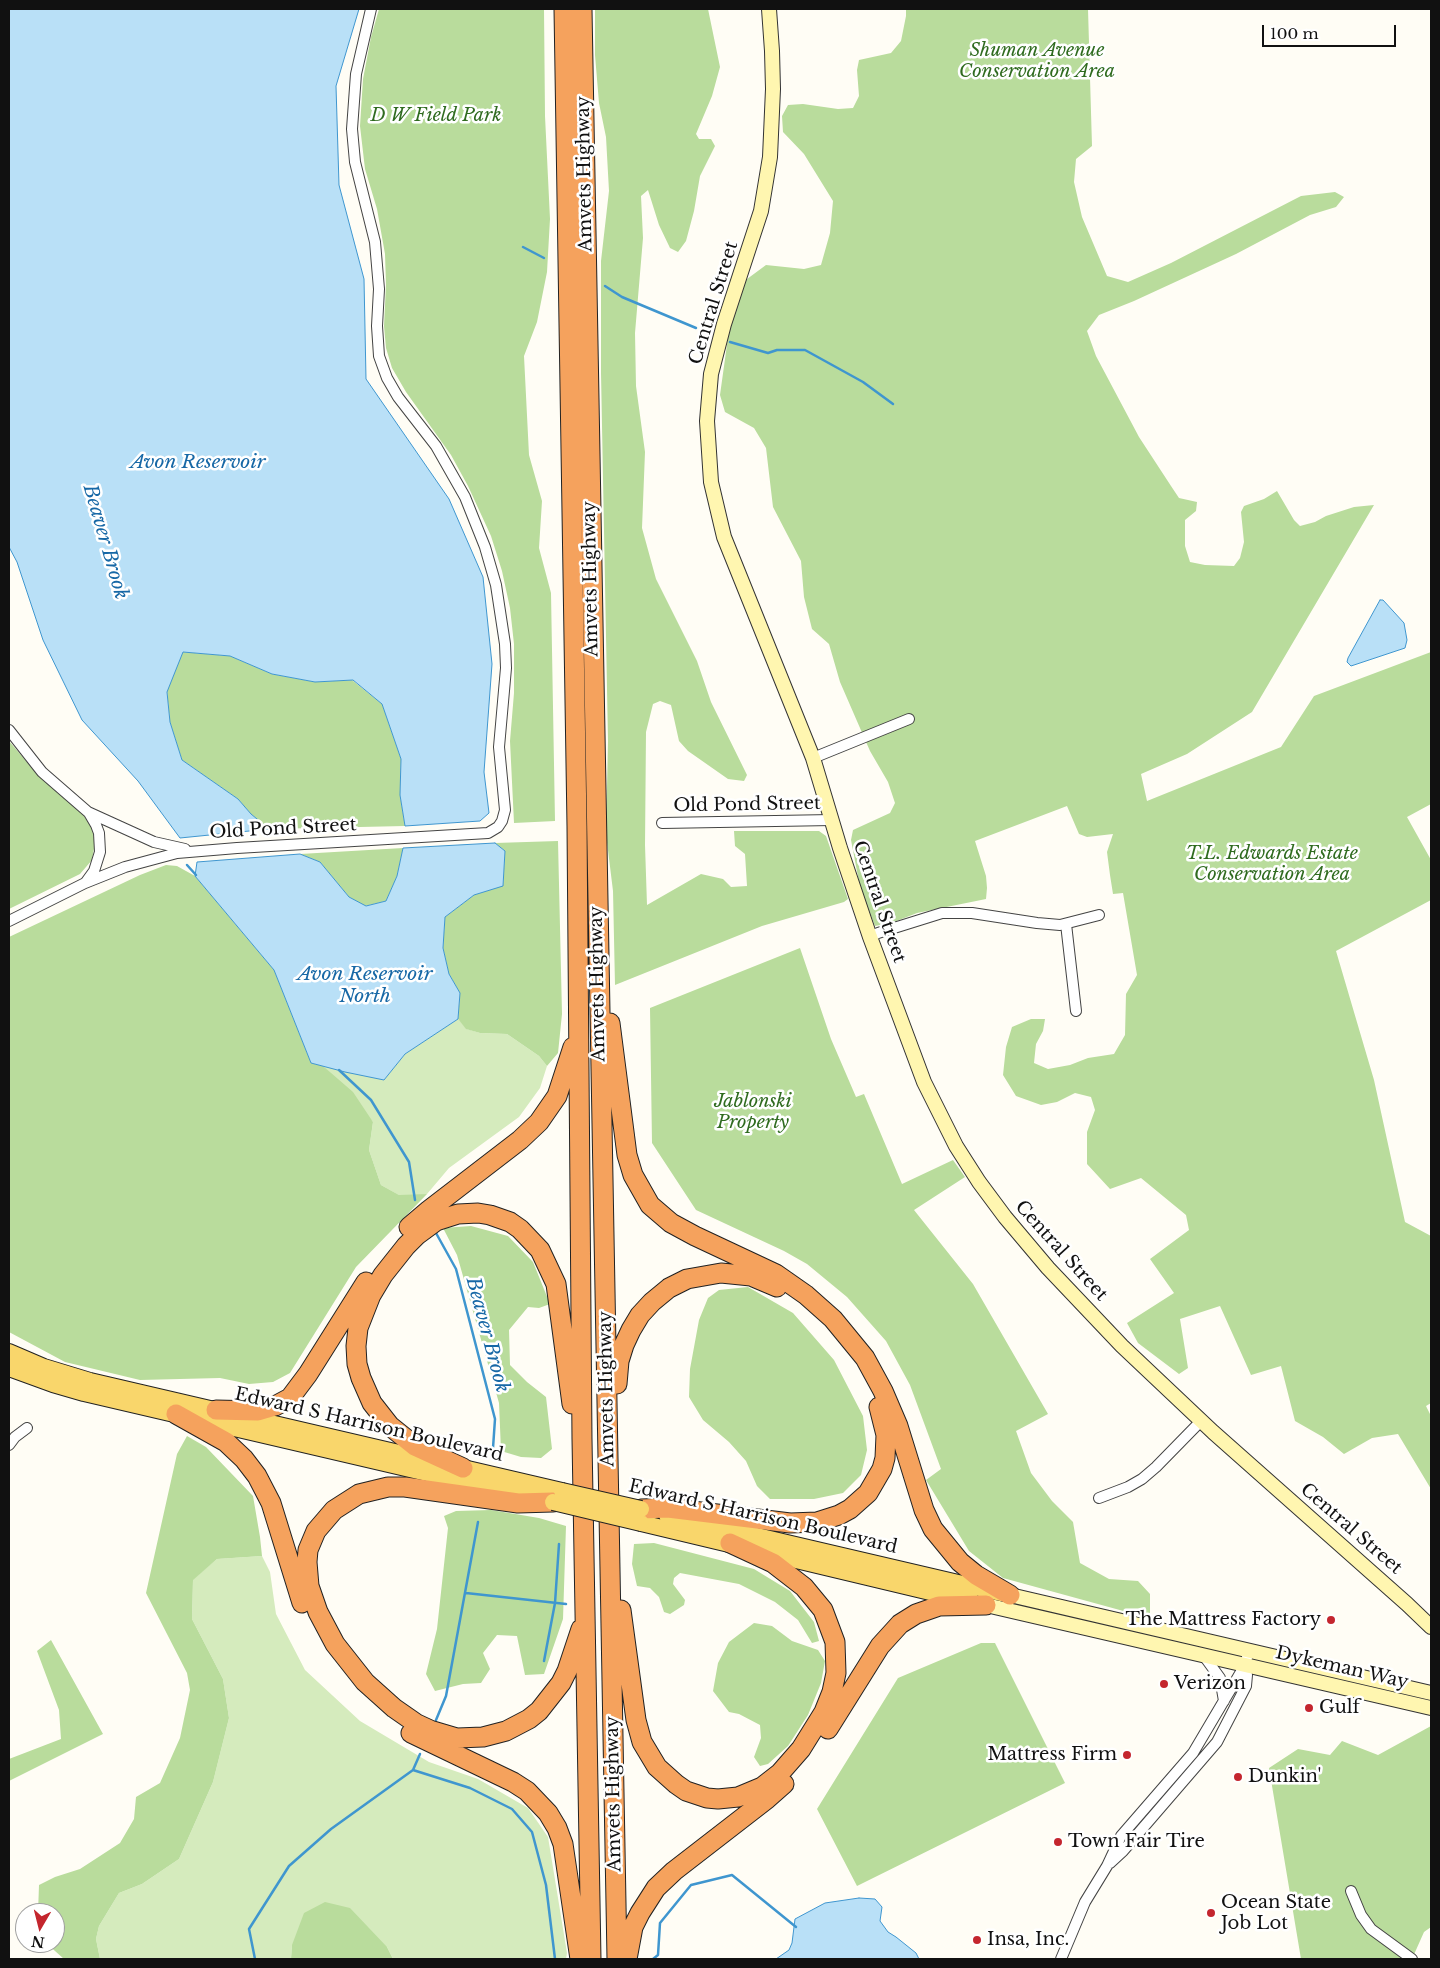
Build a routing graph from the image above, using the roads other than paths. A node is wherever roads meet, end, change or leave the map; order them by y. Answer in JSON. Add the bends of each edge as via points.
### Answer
{"nodes":[{"id":1,"x":371,"y":9,"type":"edge"},
{"id":2,"x":564,"y":9,"type":"edge"},
{"id":3,"x":582,"y":9,"type":"edge"},
{"id":4,"x":769,"y":9,"type":"edge"},
{"id":5,"x":909,"y":719,"type":"dead end"},
{"id":6,"x":9,"y":730,"type":"edge"},
{"id":7,"x":813,"y":758,"type":"junction"},
{"id":8,"x":88,"y":812,"type":"junction"},
{"id":9,"x":832,"y":820,"type":"junction"},
{"id":10,"x":662,"y":823,"type":"dead end"},
{"id":11,"x":195,"y":851,"type":"junction"},
{"id":12,"x":85,"y":883,"type":"junction"},
{"id":13,"x":1099,"y":915,"type":"dead end"},
{"id":14,"x":9,"y":921,"type":"edge"},
{"id":15,"x":1066,"y":924,"type":"junction"},
{"id":16,"x":870,"y":937,"type":"junction"},
{"id":17,"x":598,"y":970,"type":"junction"},
{"id":18,"x":1076,"y":1011,"type":"dead end"},
{"id":19,"x":579,"y":1032,"type":"junction"},
{"id":20,"x":9,"y":1352,"type":"edge"},
{"id":21,"x":9,"y":1368,"type":"edge"},
{"id":22,"x":216,"y":1410,"type":"junction"},
{"id":23,"x":176,"y":1414,"type":"junction"},
{"id":24,"x":1201,"y":1421,"type":"junction"},
{"id":25,"x":608,"y":1424,"type":"junction"},
{"id":26,"x":27,"y":1428,"type":"dead end"},
{"id":27,"x":582,"y":1439,"type":"junction"},
{"id":28,"x":9,"y":1445,"type":"edge"},
{"id":29,"x":463,"y":1468,"type":"junction"},
{"id":30,"x":557,"y":1497,"type":"junction"},
{"id":31,"x":1099,"y":1498,"type":"dead end"},
{"id":32,"x":641,"y":1516,"type":"junction"},
{"id":33,"x":730,"y":1543,"type":"junction"},
{"id":34,"x":610,"y":1579,"type":"junction"},
{"id":35,"x":1010,"y":1596,"type":"junction"},
{"id":36,"x":986,"y":1605,"type":"junction"},
{"id":37,"x":585,"y":1619,"type":"junction"},
{"id":38,"x":1431,"y":1627,"type":"edge"},
{"id":39,"x":1249,"y":1650,"type":"junction"},
{"id":40,"x":1204,"y":1656,"type":"junction"},
{"id":41,"x":1245,"y":1665,"type":"junction"},
{"id":42,"x":1431,"y":1693,"type":"edge"},
{"id":43,"x":1224,"y":1701,"type":"junction"},
{"id":44,"x":1431,"y":1708,"type":"edge"},
{"id":45,"x":1107,"y":1866,"type":"junction"},
{"id":46,"x":1351,"y":1891,"type":"dead end"},
{"id":47,"x":580,"y":1959,"type":"edge"},
{"id":48,"x":591,"y":1959,"type":"edge"},
{"id":49,"x":617,"y":1959,"type":"edge"},
{"id":50,"x":627,"y":1959,"type":"edge"},
{"id":51,"x":1061,"y":1959,"type":"edge"},
{"id":52,"x":1412,"y":1959,"type":"edge"}],
"edges":[{"from":1,"to":11,"type":"street","name":"Old Pond Street","via":[[356,74],[352,129],[355,162],[375,242],[379,356],[391,385],[436,446],[465,498],[496,585],[506,668],[500,747],[505,810],[498,827],[488,833]]},
{"from":2,"to":19,"type":"highway","name":"Amvets Highway"},
{"from":3,"to":17,"type":"highway","name":"Amvets Highway"},
{"from":4,"to":7,"type":"street","name":"Central Street","via":[[772,89],[766,184],[757,225],[714,358],[708,404],[707,452],[713,499],[724,537]]},
{"from":5,"to":7,"type":"street"},
{"from":6,"to":8,"type":"street","via":[[42,772]]},
{"from":7,"to":9,"type":"street","name":"Central Street"},
{"from":8,"to":11,"type":"street","via":[[154,842]]},
{"from":8,"to":12,"type":"street","via":[[99,833],[100,852],[94,871]]},
{"from":9,"to":10,"type":"street","name":"Old Pond Street"},
{"from":9,"to":16,"type":"street","name":"Central Street"},
{"from":11,"to":12,"type":"street","name":"Old Pond Street","via":[[124,867]]},
{"from":12,"to":14,"type":"street","name":"Old Pond Street"},
{"from":13,"to":15,"type":"street"},
{"from":15,"to":16,"type":"street","via":[[972,913],[942,913]]},
{"from":15,"to":18,"type":"street"},
{"from":16,"to":24,"type":"street","name":"Central Street","via":[[924,1082],[978,1182],[1022,1238],[1122,1346]]},
{"from":17,"to":25,"type":"highway","name":"Amvets Highway"},
{"from":17,"to":35,"type":"highway","via":[[608,1001],[627,1155],[633,1175],[650,1205],[679,1228],[784,1279],[820,1306],[837,1324],[865,1358],[884,1391],[933,1529],[960,1562]]},
{"from":19,"to":22,"type":"highway","via":[[560,1089],[547,1112],[520,1140],[429,1210],[398,1239],[290,1398],[258,1411]]},
{"from":19,"to":27,"type":"highway","name":"Amvets Highway"},
{"from":20,"to":22,"type":"main road","name":"Edward S Harrison Boulevard","via":[[75,1377]]},
{"from":21,"to":23,"type":"main road","name":"Edward S Harrison Boulevard","via":[[68,1389]]},
{"from":22,"to":29,"type":"main road","name":"Edward S Harrison Boulevard"},
{"from":23,"to":30,"type":"main road","name":"Edward S Harrison Boulevard"},
{"from":23,"to":47,"type":"highway","via":[[226,1442],[257,1476],[271,1503],[308,1618],[331,1658],[356,1688],[374,1706],[410,1732],[514,1782],[548,1813],[563,1844]]},
{"from":24,"to":31,"type":"street","via":[[1142,1479]]},
{"from":24,"to":38,"type":"street","name":"Central Street"},
{"from":25,"to":32,"type":"highway","via":[[619,1361],[640,1315],[669,1288],[711,1273],[738,1274],[762,1280],[805,1307],[841,1343],[878,1404],[886,1435],[882,1468],[860,1502],[839,1515],[816,1522],[790,1523],[668,1508]]},
{"from":25,"to":34,"type":"highway","name":"Amvets Highway"},
{"from":26,"to":28,"type":"street"},
{"from":27,"to":29,"type":"highway","via":[[572,1404],[556,1284],[547,1262],[531,1239],[510,1222],[478,1213],[458,1214],[426,1228],[406,1246],[383,1275],[360,1320],[356,1355],[366,1391],[390,1426],[415,1446]]},
{"from":27,"to":37,"type":"highway","name":"Amvets Highway"},
{"from":29,"to":30,"type":"main road","name":"Edward S Harrison Boulevard"},
{"from":30,"to":32,"type":"main road","name":"Edward S Harrison Boulevard","bridge":true},
{"from":30,"to":37,"type":"highway","via":[[518,1502],[388,1487],[359,1494],[334,1510],[316,1531],[308,1550],[308,1586],[335,1644],[365,1682],[411,1720],[457,1738],[483,1738],[506,1731],[539,1712],[561,1683]]},
{"from":32,"to":33,"type":"main road","name":"Edward S Harrison Boulevard"},
{"from":32,"to":35,"type":"main road","name":"Edward S Harrison Boulevard"},
{"from":33,"to":34,"type":"highway","via":[[777,1566],[814,1597],[829,1623],[837,1655],[829,1703],[808,1739],[780,1773],[748,1794],[718,1799],[697,1795],[676,1784],[649,1755],[636,1720],[621,1604]]},
{"from":33,"to":36,"type":"main road","name":"Edward S Harrison Boulevard"},
{"from":34,"to":49,"type":"highway","name":"Amvets Highway"},
{"from":35,"to":39,"type":"street","name":"Edward S Harrison Boulevard"},
{"from":36,"to":40,"type":"street","name":"Edward S Harrison Boulevard"},
{"from":36,"to":50,"type":"highway","via":[[939,1606],[916,1614],[893,1630],[803,1764],[767,1799],[656,1888],[633,1927]]},
{"from":37,"to":48,"type":"highway","name":"Amvets Highway"},
{"from":39,"to":41,"type":"street"},
{"from":39,"to":42,"type":"street","name":"Dykeman Way"},
{"from":40,"to":41,"type":"street","name":"Edward S Harrison Boulevard"},
{"from":40,"to":43,"type":"street","via":[[1220,1678]]},
{"from":41,"to":43,"type":"street"},
{"from":41,"to":44,"type":"street","name":"Dykeman Way"},
{"from":41,"to":45,"type":"street","via":[[1246,1686],[1216,1742]]},
{"from":43,"to":45,"type":"street","via":[[1193,1753],[1121,1836]]},
{"from":45,"to":51,"type":"street","via":[[1085,1902]]},
{"from":46,"to":52,"type":"street","via":[[1371,1929]]}]}
